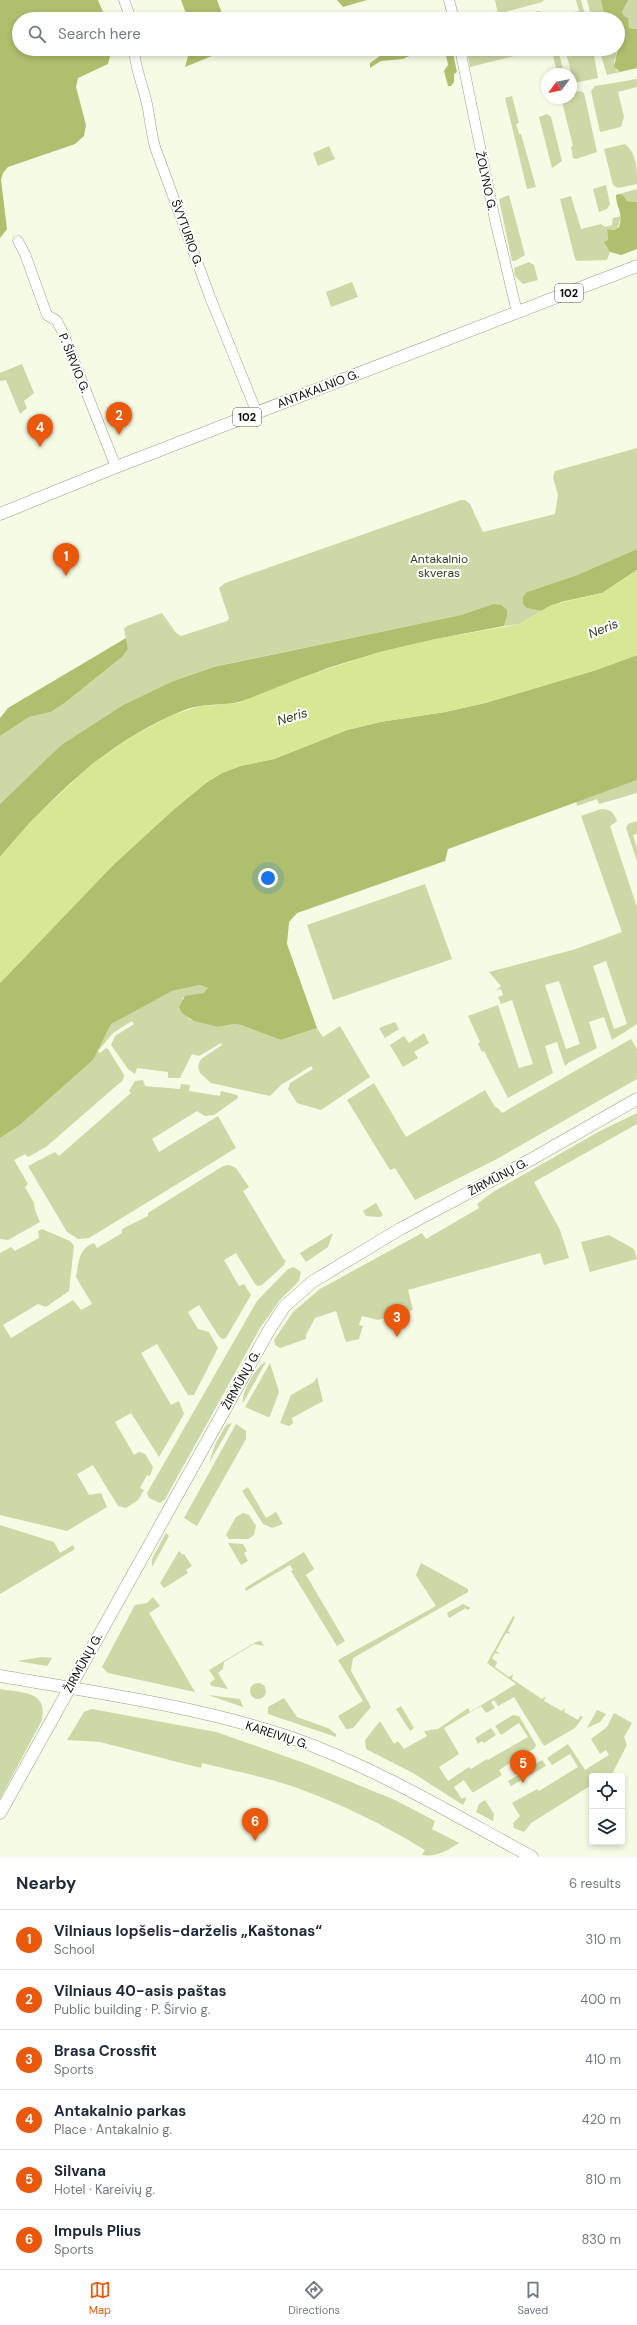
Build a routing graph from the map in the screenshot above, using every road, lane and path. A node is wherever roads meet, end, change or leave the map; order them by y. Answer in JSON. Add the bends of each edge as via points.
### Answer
{"nodes":[{"id":1,"x":124,"y":0,"type":"edge"},
{"id":2,"x":449,"y":0,"type":"edge"},
{"id":3,"x":128,"y":12,"type":"edge"},
{"id":4,"x":452,"y":12,"type":"edge"},
{"id":5,"x":135,"y":56,"type":"edge"},
{"id":6,"x":461,"y":56,"type":"edge"},
{"id":7,"x":18,"y":241,"type":"dead end"},
{"id":8,"x":637,"y":266,"type":"edge"},
{"id":9,"x":516,"y":312,"type":"junction"},
{"id":10,"x":257,"y":413,"type":"junction"},
{"id":11,"x":116,"y":467,"type":"junction"},
{"id":12,"x":0,"y":514,"type":"edge"},
{"id":13,"x":637,"y":1099,"type":"edge"},
{"id":14,"x":0,"y":1676,"type":"edge"},
{"id":15,"x":69,"y":1688,"type":"junction"},
{"id":16,"x":0,"y":1813,"type":"edge"},
{"id":17,"x":532,"y":1857,"type":"edge"}],
"edges":[{"from":1,"to":3,"type":"street"},
{"from":2,"to":4,"type":"street"},
{"from":5,"to":10,"type":"street","name":"ŠVYTURIO G.","via":[[155,147],[210,297]]},
{"from":6,"to":9,"type":"street","name":"ŽOLYNO G.","via":[[494,220]]},
{"from":7,"to":11,"type":"street","name":"P. ŠIRVIO G.","via":[[48,315],[57,321],[63,333]]},
{"from":8,"to":9,"type":"main road","name":"ANTAKALNIO G.","number":"102"},
{"from":9,"to":10,"type":"main road","name":"ANTAKALNIO G.","number":"102"},
{"from":10,"to":11,"type":"main road","name":"ANTAKALNIO G.","number":"102"},
{"from":11,"to":12,"type":"main road","name":"ANTAKALNIO G.","number":"102"},
{"from":13,"to":15,"type":"main road","name":"ŽIRMŪNŲ G.","via":[[530,1160],[400,1229],[312,1282],[292,1299],[268,1332]]},
{"from":14,"to":15,"type":"main road","name":"KAREIVIŲ G."},
{"from":15,"to":16,"type":"main road","name":"ŽIRMŪNŲ G."},
{"from":15,"to":17,"type":"main road","name":"KAREIVIŲ G.","via":[[163,1703],[251,1725],[293,1739],[398,1784]]}]}
